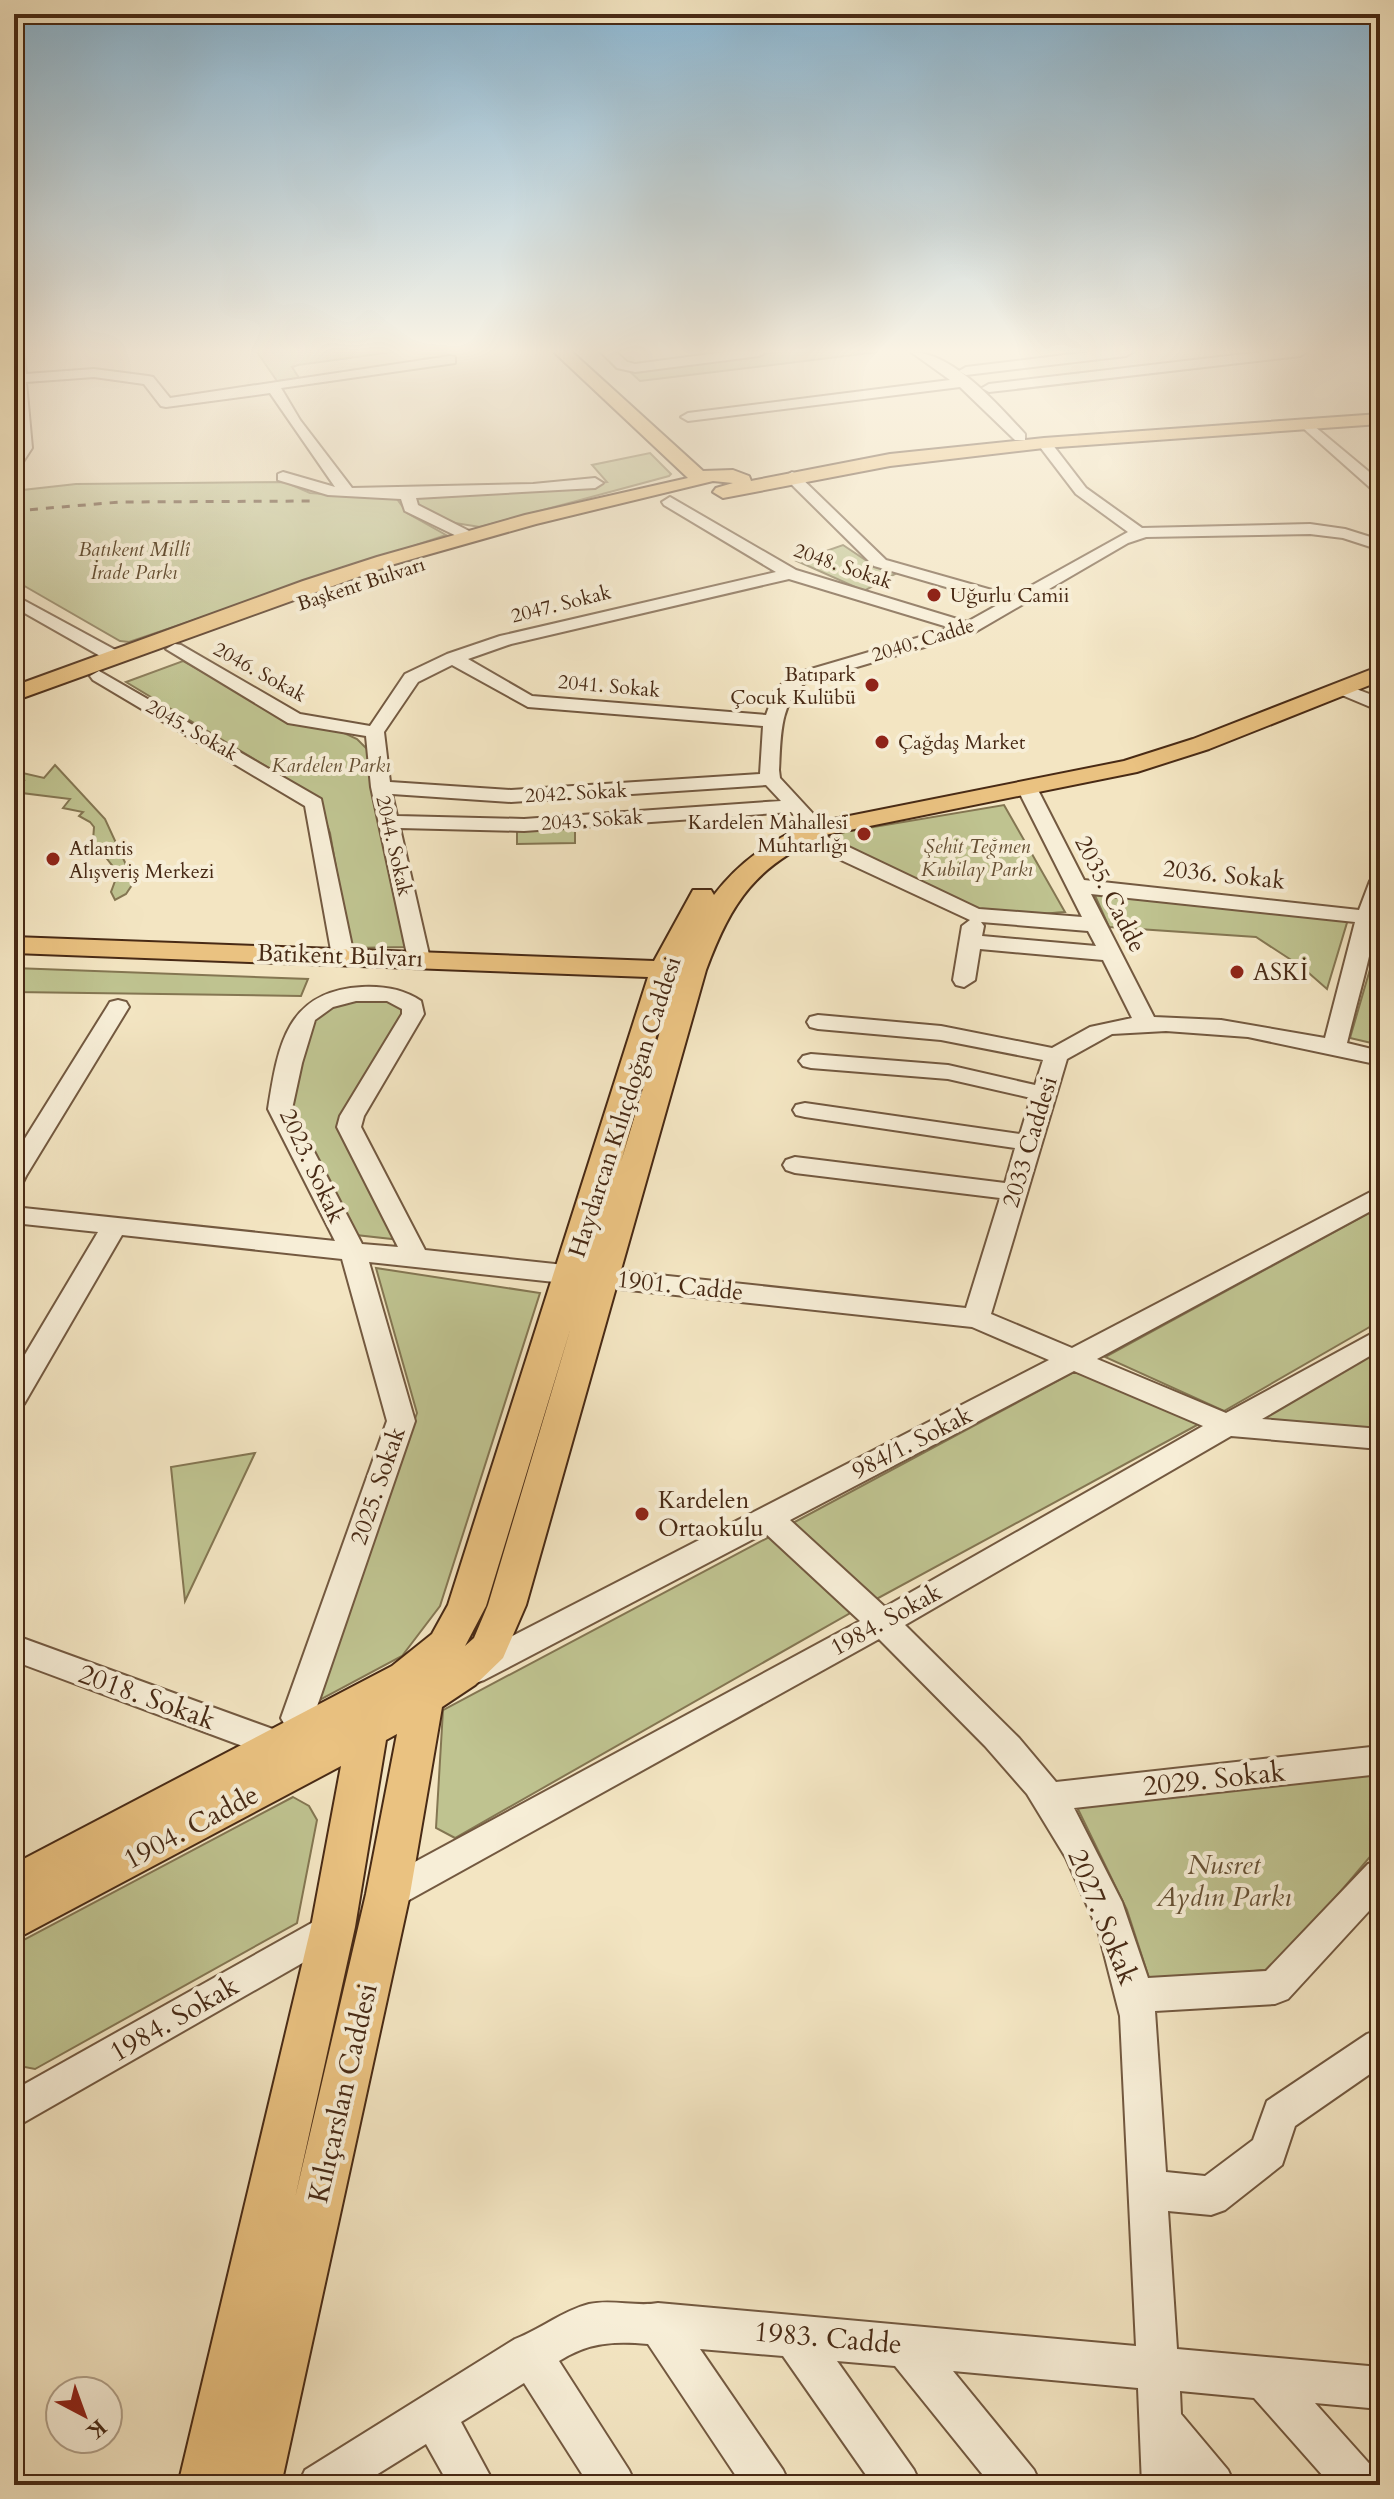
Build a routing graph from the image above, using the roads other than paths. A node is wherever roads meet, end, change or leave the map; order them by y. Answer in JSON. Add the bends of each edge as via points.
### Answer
{"nodes":[{"id":1,"x":330,"y":469,"type":"edge"},
{"id":2,"x":693,"y":469,"type":"edge"},
{"id":3,"x":707,"y":469,"type":"edge"},
{"id":4,"x":808,"y":469,"type":"edge"},
{"id":5,"x":1060,"y":469,"type":"edge"},
{"id":6,"x":1357,"y":469,"type":"edge"},
{"id":7,"x":794,"y":472,"type":"junction"},
{"id":8,"x":283,"y":477,"type":"dead end"},
{"id":9,"x":713,"y":480,"type":"junction"},
{"id":10,"x":595,"y":483,"type":"dead end"},
{"id":11,"x":1380,"y":489,"type":"edge"},
{"id":12,"x":348,"y":493,"type":"junction"},
{"id":13,"x":407,"y":494,"type":"junction"},
{"id":14,"x":641,"y":500,"type":"junction"},
{"id":15,"x":670,"y":502,"type":"junction"},
{"id":16,"x":1139,"y":533,"type":"junction"},
{"id":17,"x":467,"y":536,"type":"junction"},
{"id":18,"x":1380,"y":545,"type":"edge"},
{"id":19,"x":911,"y":572,"type":"junction"},
{"id":20,"x":790,"y":574,"type":"junction"},
{"id":21,"x":866,"y":599,"type":"junction"},
{"id":22,"x":14,"y":600,"type":"edge"},
{"id":23,"x":1017,"y":602,"type":"junction"},
{"id":24,"x":969,"y":628,"type":"junction"},
{"id":25,"x":175,"y":649,"type":"junction"},
{"id":26,"x":115,"y":657,"type":"junction"},
{"id":27,"x":453,"y":658,"type":"junction"},
{"id":28,"x":1380,"y":659,"type":"edge"},
{"id":29,"x":1380,"y":673,"type":"edge"},
{"id":30,"x":99,"y":676,"type":"junction"},
{"id":31,"x":1343,"y":689,"type":"junction"},
{"id":32,"x":14,"y":694,"type":"edge"},
{"id":33,"x":1380,"y":705,"type":"edge"},
{"id":34,"x":14,"y":708,"type":"edge"},
{"id":35,"x":773,"y":721,"type":"junction"},
{"id":36,"x":375,"y":732,"type":"junction"},
{"id":37,"x":771,"y":779,"type":"junction"},
{"id":38,"x":381,"y":787,"type":"junction"},
{"id":39,"x":1027,"y":788,"type":"junction"},
{"id":40,"x":388,"y":822,"type":"junction"},
{"id":41,"x":807,"y":822,"type":"junction"},
{"id":42,"x":1380,"y":881,"type":"edge"},
{"id":43,"x":1077,"y":886,"type":"junction"},
{"id":44,"x":975,"y":915,"type":"junction"},
{"id":45,"x":1096,"y":925,"type":"junction"},
{"id":46,"x":1369,"y":933,"type":"edge"},
{"id":47,"x":971,"y":942,"type":"junction"},
{"id":48,"x":14,"y":945,"type":"edge"},
{"id":49,"x":1111,"y":954,"type":"junction"},
{"id":50,"x":343,"y":956,"type":"junction"},
{"id":51,"x":14,"y":960,"type":"edge"},
{"id":52,"x":417,"y":967,"type":"junction"},
{"id":53,"x":676,"y":977,"type":"junction"},
{"id":54,"x":964,"y":980,"type":"dead end"},
{"id":55,"x":118,"y":1007,"type":"dead end"},
{"id":56,"x":818,"y":1022,"type":"dead end"},
{"id":57,"x":1146,"y":1024,"type":"junction"},
{"id":58,"x":1335,"y":1047,"type":"junction"},
{"id":59,"x":1056,"y":1056,"type":"junction"},
{"id":60,"x":1380,"y":1058,"type":"edge"},
{"id":61,"x":811,"y":1061,"type":"dead end"},
{"id":62,"x":1045,"y":1094,"type":"junction"},
{"id":63,"x":805,"y":1110,"type":"dead end"},
{"id":64,"x":1030,"y":1143,"type":"junction"},
{"id":65,"x":795,"y":1165,"type":"dead end"},
{"id":66,"x":14,"y":1176,"type":"edge"},
{"id":67,"x":1015,"y":1192,"type":"junction"},
{"id":68,"x":1380,"y":1195,"type":"edge"},
{"id":69,"x":14,"y":1215,"type":"edge"},
{"id":70,"x":115,"y":1225,"type":"junction"},
{"id":71,"x":353,"y":1251,"type":"junction"},
{"id":72,"x":416,"y":1258,"type":"junction"},
{"id":73,"x":587,"y":1276,"type":"junction"},
{"id":74,"x":976,"y":1318,"type":"junction"},
{"id":75,"x":1380,"y":1338,"type":"edge"},
{"id":76,"x":1074,"y":1359,"type":"junction"},
{"id":77,"x":14,"y":1397,"type":"edge"},
{"id":78,"x":1230,"y":1426,"type":"junction"},
{"id":79,"x":1380,"y":1439,"type":"edge"},
{"id":80,"x":768,"y":1518,"type":"junction"},
{"id":81,"x":884,"y":1622,"type":"junction"},
{"id":82,"x":14,"y":1648,"type":"edge"},
{"id":83,"x":424,"y":1688,"type":"junction"},
{"id":84,"x":358,"y":1721,"type":"junction"},
{"id":85,"x":288,"y":1732,"type":"junction"},
{"id":86,"x":1380,"y":1760,"type":"edge"},
{"id":87,"x":1048,"y":1797,"type":"junction"},
{"id":88,"x":1380,"y":1875,"type":"edge"},
{"id":89,"x":14,"y":1885,"type":"edge"},
{"id":90,"x":388,"y":1894,"type":"junction"},
{"id":91,"x":14,"y":1921,"type":"edge"},
{"id":92,"x":333,"y":1927,"type":"junction"},
{"id":93,"x":1135,"y":1995,"type":"junction"},
{"id":94,"x":1380,"y":2046,"type":"edge"},
{"id":95,"x":14,"y":2110,"type":"edge"},
{"id":96,"x":1147,"y":2189,"type":"junction"},
{"id":97,"x":658,"y":2323,"type":"junction"},
{"id":98,"x":793,"y":2335,"type":"junction"},
{"id":99,"x":905,"y":2346,"type":"junction"},
{"id":100,"x":530,"y":2354,"type":"junction"},
{"id":101,"x":1158,"y":2368,"type":"junction"},
{"id":102,"x":1263,"y":2377,"type":"junction"},
{"id":103,"x":1377,"y":2389,"type":"edge"},
{"id":104,"x":433,"y":2415,"type":"junction"},
{"id":105,"x":1160,"y":2422,"type":"junction"},
{"id":106,"x":205,"y":2485,"type":"edge"},
{"id":107,"x":254,"y":2485,"type":"edge"},
{"id":108,"x":320,"y":2485,"type":"edge"},
{"id":109,"x":473,"y":2485,"type":"edge"},
{"id":110,"x":614,"y":2485,"type":"edge"},
{"id":111,"x":768,"y":2485,"type":"edge"},
{"id":112,"x":899,"y":2485,"type":"edge"},
{"id":113,"x":1019,"y":2485,"type":"edge"},
{"id":114,"x":1164,"y":2485,"type":"edge"},
{"id":115,"x":1213,"y":2485,"type":"edge"},
{"id":116,"x":1360,"y":2485,"type":"edge"}],
"edges":[{"from":1,"to":12,"type":"street"},
{"from":2,"to":9,"type":"main road"},
{"from":3,"to":9,"type":"main road"},
{"from":4,"to":7,"type":"main road","name":"Başkent Bulvarı"},
{"from":5,"to":16,"type":"street","via":[[1081,491]]},
{"from":6,"to":11,"type":"street"},
{"from":7,"to":9,"type":"main road","name":"Başkent Bulvarı"},
{"from":7,"to":9,"type":"main road","name":"Başkent Bulvarı","via":[[742,486]]},
{"from":7,"to":19,"type":"street","via":[[878,561]]},
{"from":8,"to":12,"type":"street"},
{"from":9,"to":14,"type":"main road","name":"Başkent Bulvarı"},
{"from":9,"to":15,"type":"main road","name":"Başkent Bulvarı"},
{"from":10,"to":13,"type":"street"},
{"from":12,"to":13,"type":"street"},
{"from":13,"to":17,"type":"street","via":[[411,508]]},
{"from":14,"to":15,"type":"main road","name":"Başkent Bulvarı"},
{"from":14,"to":17,"type":"main road","name":"Başkent Bulvarı"},
{"from":14,"to":25,"type":"main road","name":"Başkent Bulvarı","via":[[315,598]]},
{"from":15,"to":20,"type":"street","name":"2048. Sokak"},
{"from":16,"to":18,"type":"street","name":"2040. Cadde","via":[[1310,529]]},
{"from":16,"to":23,"type":"street","name":"2040. Cadde"},
{"from":17,"to":26,"type":"main road","name":"Başkent Bulvarı","via":[[310,585]]},
{"from":19,"to":21,"type":"street"},
{"from":19,"to":23,"type":"street"},
{"from":20,"to":21,"type":"street","name":"2048. Sokak"},
{"from":20,"to":27,"type":"street","name":"2047. Sokak","via":[[506,640]]},
{"from":21,"to":24,"type":"street","name":"2048. Sokak"},
{"from":22,"to":26,"type":"street"},
{"from":23,"to":24,"type":"street","name":"2040. Cadde"},
{"from":24,"to":35,"type":"street","name":"2040. Cadde","via":[[800,678],[784,690]]},
{"from":25,"to":30,"type":"main road","name":"Başkent Bulvarı"},
{"from":25,"to":36,"type":"street","name":"2046. Sokak","via":[[295,719]]},
{"from":26,"to":32,"type":"main road","name":"Başkent Bulvarı"},
{"from":27,"to":35,"type":"street","name":"2041. Sokak","via":[[528,701]]},
{"from":27,"to":36,"type":"street","name":"2047. Sokak","via":[[411,678]]},
{"from":28,"to":41,"type":"main road","name":"Haydarcan Kılıçdoğan Caddesi","via":[[1133,754]]},
{"from":29,"to":31,"type":"main road","name":"Haydarcan Kılıçdoğan Caddesi"},
{"from":30,"to":34,"type":"main road","name":"Başkent Bulvarı"},
{"from":30,"to":50,"type":"street","name":"2045. Sokak","via":[[314,803]]},
{"from":31,"to":33,"type":"street"},
{"from":31,"to":39,"type":"main road","name":"Haydarcan Kılıçdoğan Caddesi","via":[[1166,756]]},
{"from":35,"to":37,"type":"street","name":"2040. Cadde"},
{"from":36,"to":38,"type":"street","name":"2044. Sokak"},
{"from":37,"to":38,"type":"street","name":"2042. Sokak","via":[[511,796]]},
{"from":37,"to":41,"type":"street"},
{"from":38,"to":40,"type":"street","name":"2044. Sokak"},
{"from":39,"to":41,"type":"main road","name":"Haydarcan Kılıçdoğan Caddesi"},
{"from":39,"to":43,"type":"street","name":"2035. Cadde"},
{"from":40,"to":41,"type":"street","name":"2043. Sokak"},
{"from":40,"to":52,"type":"street","name":"2044. Sokak"},
{"from":41,"to":44,"type":"street"},
{"from":41,"to":53,"type":"main road","name":"Haydarcan Kılıçdoğan Caddesi","via":[[761,841],[724,870],[690,914]]},
{"from":42,"to":46,"type":"street"},
{"from":43,"to":45,"type":"street","name":"2035. Cadde"},
{"from":43,"to":46,"type":"street","name":"2036. Sokak"},
{"from":44,"to":45,"type":"street"},
{"from":44,"to":47,"type":"street"},
{"from":45,"to":49,"type":"street","name":"2035. Cadde"},
{"from":46,"to":58,"type":"street"},
{"from":47,"to":49,"type":"street"},
{"from":47,"to":54,"type":"street"},
{"from":48,"to":50,"type":"main road","name":"Batıkent Bulvarı"},
{"from":49,"to":57,"type":"street","name":"2035. Cadde"},
{"from":50,"to":52,"type":"main road","name":"Batıkent Bulvarı"},
{"from":51,"to":52,"type":"main road","name":"Batıkent Bulvarı"},
{"from":52,"to":53,"type":"main road","name":"Batıkent Bulvarı"},
{"from":53,"to":73,"type":"main road","name":"Haydarcan Kılıçdoğan Caddesi"},
{"from":55,"to":66,"type":"street"},
{"from":56,"to":59,"type":"street","via":[[941,1033]]},
{"from":57,"to":58,"type":"street","name":"2033 Caddesi","via":[[1246,1029]]},
{"from":57,"to":59,"type":"street","name":"2033 Caddesi","via":[[1104,1029]]},
{"from":58,"to":60,"type":"street","name":"2033 Caddesi"},
{"from":59,"to":62,"type":"street","name":"2033 Caddesi"},
{"from":61,"to":62,"type":"street","via":[[948,1072]]},
{"from":62,"to":64,"type":"street","name":"2033 Caddesi"},
{"from":63,"to":64,"type":"street"},
{"from":64,"to":67,"type":"street","name":"2033 Caddesi"},
{"from":65,"to":67,"type":"street"},
{"from":67,"to":74,"type":"street","name":"2033 Caddesi"},
{"from":68,"to":76,"type":"street","name":"984/1. Sokak"},
{"from":69,"to":70,"type":"street","name":"1901. Cadde"},
{"from":70,"to":71,"type":"street","name":"1901. Cadde"},
{"from":70,"to":77,"type":"street"},
{"from":71,"to":72,"type":"street","name":"1901. Cadde"},
{"from":71,"to":72,"type":"street","name":"2023. Sokak","via":[[280,1104],[308,1014],[352,994],[379,992],[403,998],[414,1010],[349,1127]]},
{"from":71,"to":85,"type":"street","name":"2025. Sokak","via":[[401,1421]]},
{"from":72,"to":73,"type":"street","name":"1901. Cadde"},
{"from":73,"to":74,"type":"street","name":"1901. Cadde"},
{"from":73,"to":83,"type":"main road","name":"Haydarcan Kılıçdoğan Caddesi","via":[[462,1619],[437,1654]]},
{"from":74,"to":76,"type":"street","name":"1901. Cadde"},
{"from":75,"to":78,"type":"street","name":"1984. Sokak"},
{"from":76,"to":78,"type":"street","name":"1901. Cadde"},
{"from":76,"to":80,"type":"street","name":"984/1. Sokak"},
{"from":78,"to":79,"type":"street","name":"1901. Cadde"},
{"from":78,"to":81,"type":"street","name":"1984. Sokak"},
{"from":80,"to":81,"type":"street","name":"2027. Sokak"},
{"from":80,"to":83,"type":"street","name":"984/1. Sokak"},
{"from":81,"to":87,"type":"street","name":"2027. Sokak"},
{"from":81,"to":90,"type":"street","name":"1984. Sokak"},
{"from":82,"to":85,"type":"street","name":"2018. Sokak"},
{"from":83,"to":84,"type":"main road","name":"Haydarcan Kılıçdoğan Caddesi"},
{"from":83,"to":90,"type":"main road","name":"Kılıçarslan Caddesi"},
{"from":84,"to":85,"type":"main road","name":"1904. Cadde"},
{"from":84,"to":91,"type":"main road","name":"1904. Cadde"},
{"from":84,"to":92,"type":"main road","name":"Kılıçarslan Caddesi"},
{"from":85,"to":89,"type":"main road","name":"1904. Cadde"},
{"from":86,"to":87,"type":"street","name":"2029. Sokak"},
{"from":87,"to":93,"type":"street","name":"2027. Sokak","via":[[1099,1892]]},
{"from":88,"to":93,"type":"street","via":[[1275,1987]]},
{"from":90,"to":107,"type":"main road","name":"Kılıçarslan Caddesi"},
{"from":92,"to":95,"type":"street","name":"1984. Sokak"},
{"from":92,"to":106,"type":"main road","name":"Kılıçarslan Caddesi"},
{"from":93,"to":96,"type":"street","name":"2027. Sokak"},
{"from":94,"to":96,"type":"street","via":[[1280,2114],[1268,2152],[1211,2196]]},
{"from":96,"to":101,"type":"street","name":"2027. Sokak"},
{"from":97,"to":98,"type":"street","name":"1983. Cadde"},
{"from":97,"to":100,"type":"street","name":"1983. Cadde","via":[[588,2325]]},
{"from":97,"to":111,"type":"street"},
{"from":98,"to":99,"type":"street","name":"1983. Cadde"},
{"from":98,"to":112,"type":"street"},
{"from":99,"to":101,"type":"street","name":"1983. Cadde"},
{"from":99,"to":113,"type":"street"},
{"from":100,"to":104,"type":"street","name":"1983. Cadde"},
{"from":100,"to":110,"type":"street"},
{"from":101,"to":102,"type":"street","name":"1983. Cadde"},
{"from":101,"to":105,"type":"street","name":"2027. Sokak"},
{"from":102,"to":103,"type":"street","name":"1983. Cadde"},
{"from":102,"to":116,"type":"street"},
{"from":104,"to":108,"type":"street","name":"1983. Cadde"},
{"from":104,"to":109,"type":"street"},
{"from":105,"to":114,"type":"street","name":"2027. Sokak"},
{"from":105,"to":115,"type":"street"}]}
